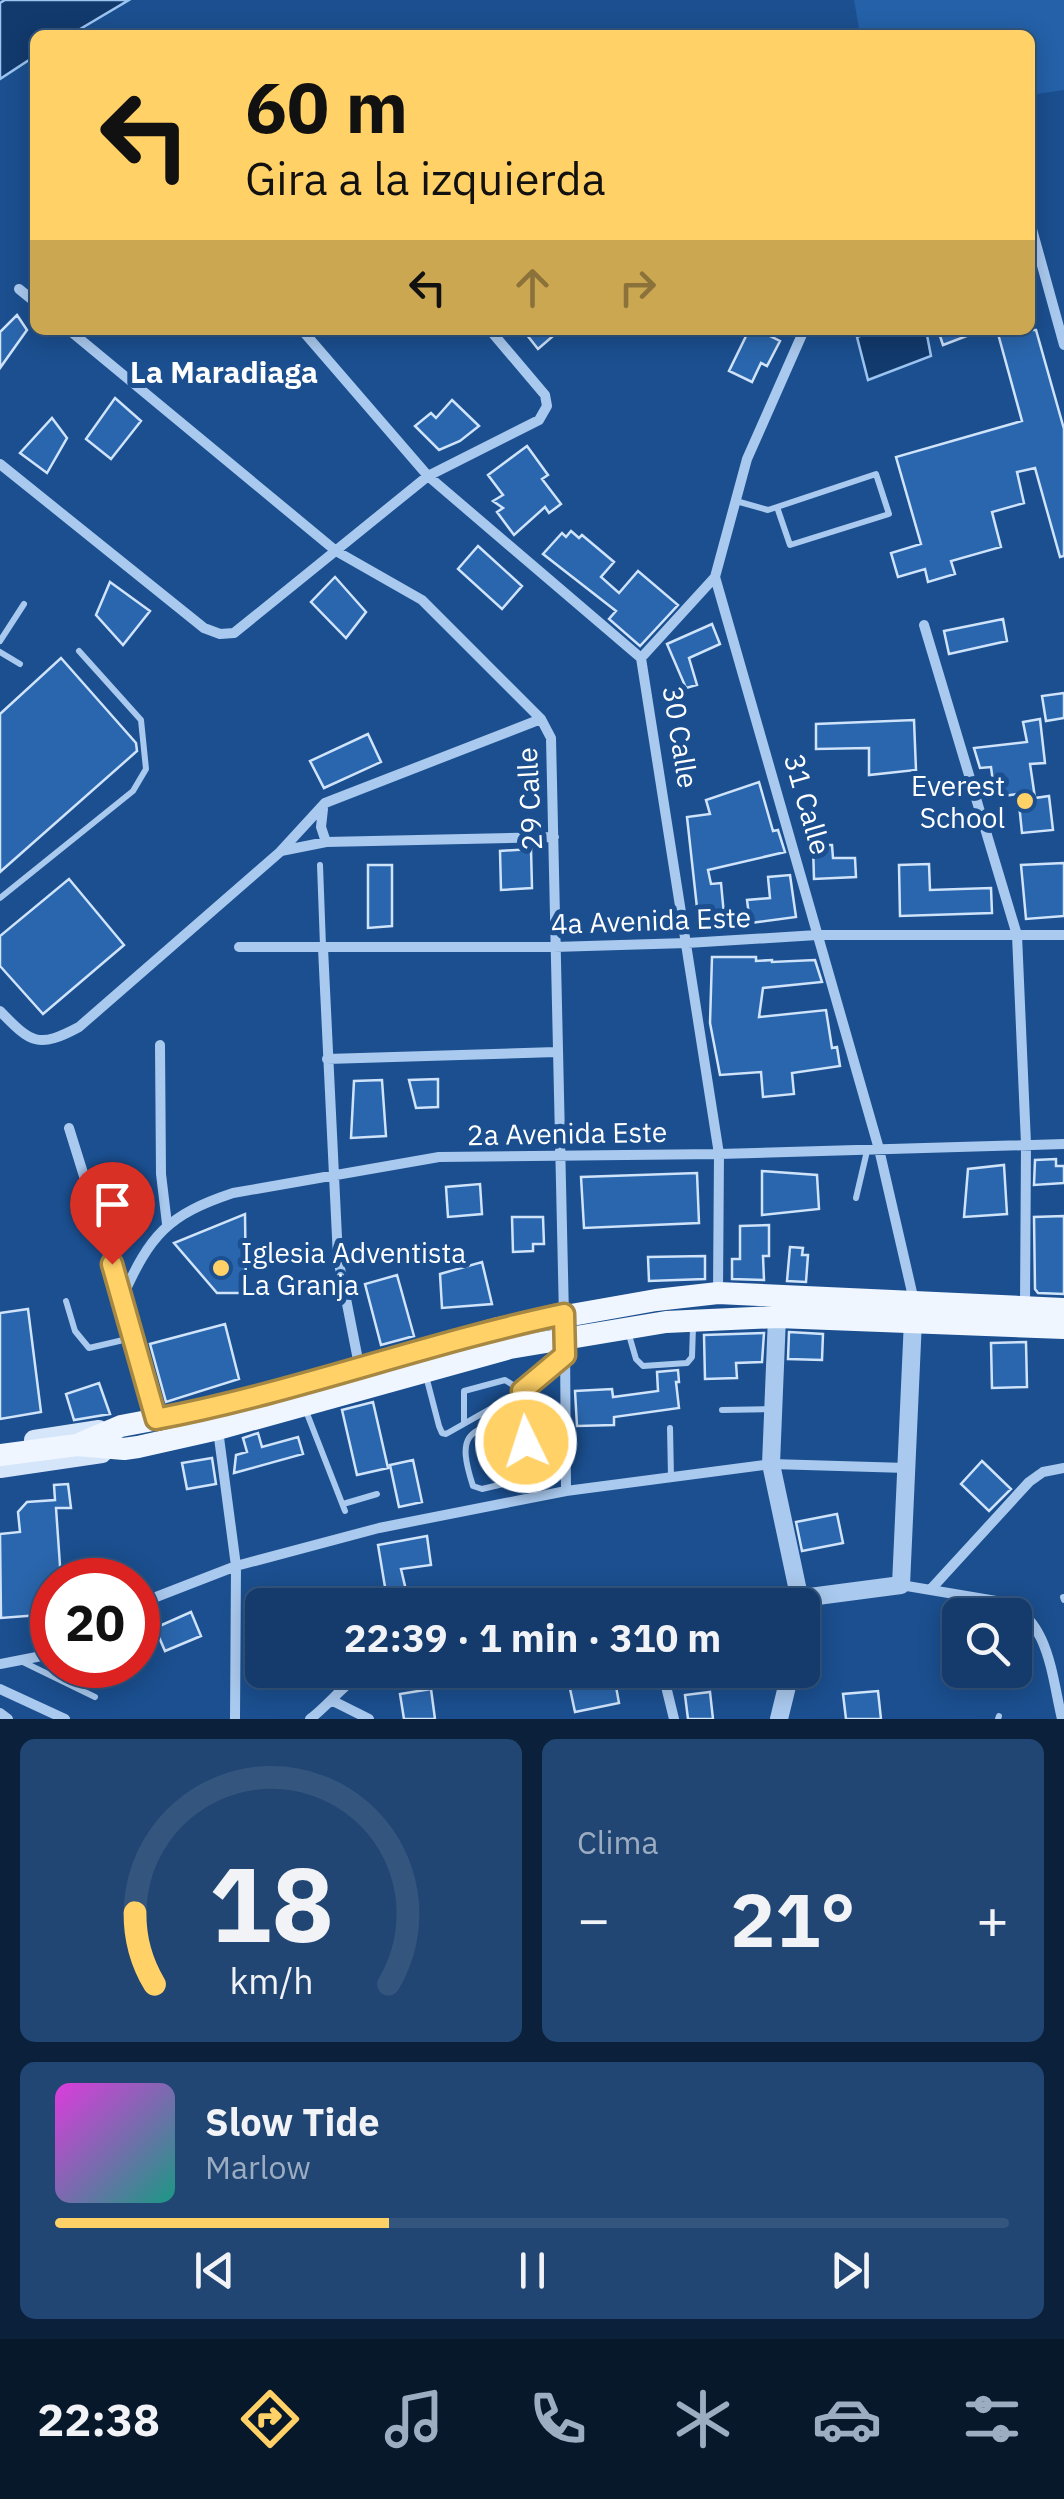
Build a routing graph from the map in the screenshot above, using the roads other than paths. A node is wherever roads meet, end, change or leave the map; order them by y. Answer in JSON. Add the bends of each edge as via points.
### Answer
{"nodes":[{"id":1,"x":1035,"y":240,"type":"edge"},
{"id":2,"x":20,"y":289,"type":"dead end"},
{"id":3,"x":30,"y":298,"type":"edge"},
{"id":4,"x":75,"y":335,"type":"edge"},
{"id":5,"x":306,"y":335,"type":"edge"},
{"id":6,"x":494,"y":335,"type":"edge"},
{"id":7,"x":802,"y":335,"type":"edge"},
{"id":8,"x":1064,"y":346,"type":"edge"},
{"id":9,"x":0,"y":464,"type":"edge"},
{"id":10,"x":428,"y":476,"type":"junction"},
{"id":11,"x":736,"y":501,"type":"junction"},
{"id":12,"x":777,"y":507,"type":"junction"},
{"id":13,"x":336,"y":551,"type":"junction"},
{"id":14,"x":716,"y":577,"type":"junction"},
{"id":15,"x":24,"y":604,"type":"dead end"},
{"id":16,"x":924,"y":625,"type":"dead end"},
{"id":17,"x":0,"y":640,"type":"edge"},
{"id":18,"x":80,"y":650,"type":"dead end"},
{"id":19,"x":0,"y":652,"type":"edge"},
{"id":20,"x":641,"y":658,"type":"junction"},
{"id":21,"x":20,"y":664,"type":"dead end"},
{"id":22,"x":541,"y":719,"type":"junction"},
{"id":23,"x":325,"y":803,"type":"junction"},
{"id":24,"x":554,"y":837,"type":"junction"},
{"id":25,"x":326,"y":842,"type":"junction"},
{"id":26,"x":280,"y":852,"type":"junction"},
{"id":27,"x":320,"y":865,"type":"dead end"},
{"id":28,"x":0,"y":898,"type":"edge"},
{"id":29,"x":817,"y":935,"type":"junction"},
{"id":30,"x":1064,"y":935,"type":"edge"},
{"id":31,"x":1017,"y":936,"type":"junction"},
{"id":32,"x":687,"y":944,"type":"junction"},
{"id":33,"x":554,"y":946,"type":"junction"},
{"id":34,"x":239,"y":948,"type":"dead end"},
{"id":35,"x":323,"y":948,"type":"junction"},
{"id":36,"x":0,"y":1012,"type":"edge"},
{"id":37,"x":160,"y":1045,"type":"dead end"},
{"id":38,"x":556,"y":1052,"type":"junction"},
{"id":39,"x":327,"y":1059,"type":"junction"},
{"id":40,"x":69,"y":1128,"type":"dead end"},
{"id":41,"x":1026,"y":1144,"type":"junction"},
{"id":42,"x":1064,"y":1144,"type":"edge"},
{"id":43,"x":873,"y":1149,"type":"junction"},
{"id":44,"x":718,"y":1154,"type":"junction"},
{"id":45,"x":561,"y":1156,"type":"junction"},
{"id":46,"x":332,"y":1176,"type":"junction"},
{"id":47,"x":856,"y":1198,"type":"dead end"},
{"id":48,"x":167,"y":1224,"type":"junction"},
{"id":49,"x":718,"y":1293,"type":"junction"},
{"id":50,"x":122,"y":1298,"type":"junction"},
{"id":51,"x":66,"y":1301,"type":"dead end"},
{"id":52,"x":1025,"y":1307,"type":"junction"},
{"id":53,"x":1064,"y":1309,"type":"edge"},
{"id":54,"x":913,"y":1311,"type":"junction"},
{"id":55,"x":564,"y":1314,"type":"junction"},
{"id":56,"x":777,"y":1317,"type":"junction"},
{"id":57,"x":694,"y":1320,"type":"junction"},
{"id":58,"x":628,"y":1328,"type":"junction"},
{"id":59,"x":1064,"y":1328,"type":"edge"},
{"id":60,"x":134,"y":1338,"type":"junction"},
{"id":61,"x":565,"y":1347,"type":"junction"},
{"id":62,"x":359,"y":1366,"type":"junction"},
{"id":63,"x":425,"y":1370,"type":"junction"},
{"id":64,"x":522,"y":1391,"type":"junction"},
{"id":65,"x":303,"y":1405,"type":"junction"},
{"id":66,"x":774,"y":1409,"type":"junction"},
{"id":67,"x":722,"y":1410,"type":"dead end"},
{"id":68,"x":522,"y":1415,"type":"junction"},
{"id":69,"x":156,"y":1419,"type":"junction"},
{"id":70,"x":464,"y":1423,"type":"junction"},
{"id":71,"x":490,"y":1426,"type":"junction"},
{"id":72,"x":670,"y":1428,"type":"dead end"},
{"id":73,"x":218,"y":1429,"type":"junction"},
{"id":74,"x":122,"y":1438,"type":"junction"},
{"id":75,"x":0,"y":1444,"type":"edge"},
{"id":76,"x":0,"y":1455,"type":"edge"},
{"id":77,"x":771,"y":1464,"type":"junction"},
{"id":78,"x":0,"y":1468,"type":"edge"},
{"id":79,"x":907,"y":1468,"type":"junction"},
{"id":80,"x":1064,"y":1468,"type":"edge"},
{"id":81,"x":671,"y":1477,"type":"junction"},
{"id":82,"x":504,"y":1483,"type":"junction"},
{"id":83,"x":566,"y":1492,"type":"junction"},
{"id":84,"x":377,"y":1494,"type":"dead end"},
{"id":85,"x":236,"y":1566,"type":"junction"},
{"id":86,"x":901,"y":1585,"type":"junction"},
{"id":87,"x":798,"y":1588,"type":"edge"},
{"id":88,"x":931,"y":1590,"type":"junction"},
{"id":89,"x":160,"y":1595,"type":"edge"},
{"id":90,"x":820,"y":1599,"type":"edge"},
{"id":91,"x":30,"y":1658,"type":"edge"},
{"id":92,"x":20,"y":1660,"type":"junction"},
{"id":93,"x":0,"y":1664,"type":"edge"},
{"id":94,"x":344,"y":1688,"type":"edge"},
{"id":95,"x":666,"y":1688,"type":"edge"},
{"id":96,"x":786,"y":1688,"type":"edge"},
{"id":97,"x":0,"y":1690,"type":"edge"},
{"id":98,"x":95,"y":1697,"type":"dead end"},
{"id":99,"x":333,"y":1701,"type":"junction"},
{"id":100,"x":0,"y":1713,"type":"edge"},
{"id":101,"x":8,"y":1719,"type":"edge"},
{"id":102,"x":65,"y":1719,"type":"edge"},
{"id":103,"x":235,"y":1719,"type":"edge"},
{"id":104,"x":310,"y":1719,"type":"edge"},
{"id":105,"x":369,"y":1719,"type":"edge"},
{"id":106,"x":674,"y":1719,"type":"edge"},
{"id":107,"x":780,"y":1719,"type":"edge"},
{"id":108,"x":1062,"y":1719,"type":"edge"}],
"edges":[{"from":1,"to":8,"type":"street"},
{"from":2,"to":3,"type":"street"},
{"from":4,"to":13,"type":"street","name":"29 Calle"},
{"from":5,"to":10,"type":"street","name":"30 Calle"},
{"from":6,"to":10,"type":"street","via":[[547,406],[539,420]]},
{"from":7,"to":11,"type":"street"},
{"from":9,"to":13,"type":"street","via":[[204,628],[220,634],[234,633]]},
{"from":10,"to":13,"type":"street"},
{"from":10,"to":20,"type":"street","name":"30 Calle"},
{"from":11,"to":12,"type":"lane"},
{"from":11,"to":14,"type":"street"},
{"from":12,"to":12,"type":"lane","via":[[876,474],[889,514],[790,545]]},
{"from":13,"to":22,"type":"street","name":"29 Calle","via":[[422,600]]},
{"from":14,"to":20,"type":"street"},
{"from":14,"to":29,"type":"street","name":"31 Calle"},
{"from":15,"to":17,"type":"lane"},
{"from":16,"to":31,"type":"street"},
{"from":18,"to":28,"type":"lane","via":[[142,720],[146,769],[133,791]]},
{"from":19,"to":21,"type":"lane"},
{"from":20,"to":32,"type":"street","name":"30 Calle"},
{"from":22,"to":23,"type":"street"},
{"from":22,"to":24,"type":"street","name":"29 Calle","via":[[551,738]]},
{"from":23,"to":25,"type":"street","via":[[320,819]]},
{"from":23,"to":26,"type":"street"},
{"from":24,"to":25,"type":"street"},
{"from":24,"to":33,"type":"street","name":"29 Calle"},
{"from":25,"to":26,"type":"street"},
{"from":26,"to":36,"type":"street","via":[[79,1027],[41,1040],[24,1036]]},
{"from":27,"to":35,"type":"lane"},
{"from":29,"to":31,"type":"street","name":"4a Avenida Este"},
{"from":29,"to":32,"type":"street","name":"4a Avenida Este"},
{"from":29,"to":43,"type":"street","name":"31 Calle"},
{"from":30,"to":31,"type":"street","name":"4a Avenida Este"},
{"from":31,"to":41,"type":"street"},
{"from":32,"to":33,"type":"street","name":"4a Avenida Este"},
{"from":32,"to":44,"type":"street","name":"30 Calle"},
{"from":33,"to":35,"type":"street","name":"4a Avenida Este"},
{"from":33,"to":38,"type":"street","name":"29 Calle"},
{"from":34,"to":35,"type":"street","name":"4a Avenida Este"},
{"from":35,"to":39,"type":"street"},
{"from":37,"to":48,"type":"street"},
{"from":38,"to":39,"type":"street"},
{"from":38,"to":45,"type":"street","name":"29 Calle"},
{"from":39,"to":46,"type":"street"},
{"from":40,"to":50,"type":"street"},
{"from":41,"to":42,"type":"street","name":"2a Avenida Este"},
{"from":41,"to":43,"type":"street","name":"2a Avenida Este"},
{"from":41,"to":52,"type":"street"},
{"from":43,"to":44,"type":"street","name":"2a Avenida Este"},
{"from":43,"to":47,"type":"lane"},
{"from":43,"to":54,"type":"street","name":"31 Calle"},
{"from":44,"to":45,"type":"street","name":"2a Avenida Este"},
{"from":44,"to":49,"type":"street","name":"30 Calle"},
{"from":45,"to":46,"type":"street","name":"2a Avenida Este","via":[[439,1157]]},
{"from":45,"to":55,"type":"street","name":"29 Calle"},
{"from":46,"to":48,"type":"street","name":"2a Avenida Este","via":[[233,1193]]},
{"from":46,"to":62,"type":"street","via":[[338,1258]]},
{"from":48,"to":50,"type":"street","name":"2a Avenida Este"},
{"from":49,"to":54,"type":"main road"},
{"from":49,"to":55,"type":"main road"},
{"from":50,"to":60,"type":"street"},
{"from":51,"to":60,"type":"lane","via":[[75,1332],[89,1348]]},
{"from":52,"to":53,"type":"main road"},
{"from":52,"to":54,"type":"main road"},
{"from":54,"to":56,"type":"main road"},
{"from":54,"to":59,"type":"main road"},
{"from":54,"to":79,"type":"street","name":"31 Calle"},
{"from":55,"to":61,"type":"street","name":"29 Calle"},
{"from":55,"to":62,"type":"main road"},
{"from":56,"to":57,"type":"main road"},
{"from":56,"to":66,"type":"street"},
{"from":57,"to":58,"type":"main road"},
{"from":57,"to":58,"type":"lane","via":[[687,1363],[642,1366]]},
{"from":58,"to":61,"type":"main road"},
{"from":60,"to":69,"type":"street"},
{"from":61,"to":63,"type":"main road"},
{"from":61,"to":64,"type":"lane"},
{"from":61,"to":83,"type":"street","name":"29 Calle"},
{"from":62,"to":69,"type":"main road"},
{"from":63,"to":65,"type":"main road"},
{"from":63,"to":70,"type":"lane","via":[[442,1433]]},
{"from":64,"to":68,"type":"lane"},
{"from":64,"to":70,"type":"lane"},
{"from":64,"to":70,"type":"lane","via":[[504,1380],[464,1391]]},
{"from":65,"to":73,"type":"main road"},
{"from":65,"to":84,"type":"lane","via":[[344,1508]]},
{"from":66,"to":67,"type":"lane"},
{"from":66,"to":77,"type":"street"},
{"from":68,"to":71,"type":"lane"},
{"from":68,"to":82,"type":"lane","via":[[530,1474]]},
{"from":69,"to":74,"type":"main road"},
{"from":71,"to":82,"type":"lane"},
{"from":71,"to":82,"type":"lane","via":[[464,1441],[462,1450],[472,1486]]},
{"from":72,"to":81,"type":"lane"},
{"from":73,"to":74,"type":"main road"},
{"from":73,"to":85,"type":"street"},
{"from":74,"to":75,"type":"main road"},
{"from":74,"to":76,"type":"main road"},
{"from":74,"to":78,"type":"main road"},
{"from":77,"to":79,"type":"street"},
{"from":77,"to":81,"type":"street"},
{"from":77,"to":87,"type":"street"},
{"from":79,"to":86,"type":"street","name":"31 Calle"},
{"from":80,"to":88,"type":"street","via":[[1029,1482]]},
{"from":81,"to":83,"type":"street"},
{"from":83,"to":85,"type":"street","via":[[379,1528]]},
{"from":85,"to":89,"type":"street"},
{"from":85,"to":103,"type":"street"},
{"from":86,"to":88,"type":"street"},
{"from":86,"to":90,"type":"street"},
{"from":88,"to":108,"type":"street","via":[[1002,1602],[1029,1617]]},
{"from":91,"to":92,"type":"street"},
{"from":92,"to":93,"type":"street"},
{"from":92,"to":98,"type":"lane"},
{"from":94,"to":99,"type":"street"},
{"from":95,"to":106,"type":"street"},
{"from":96,"to":107,"type":"street"},
{"from":97,"to":102,"type":"street"},
{"from":99,"to":104,"type":"street"},
{"from":99,"to":105,"type":"street"},
{"from":100,"to":101,"type":"street"}]}
